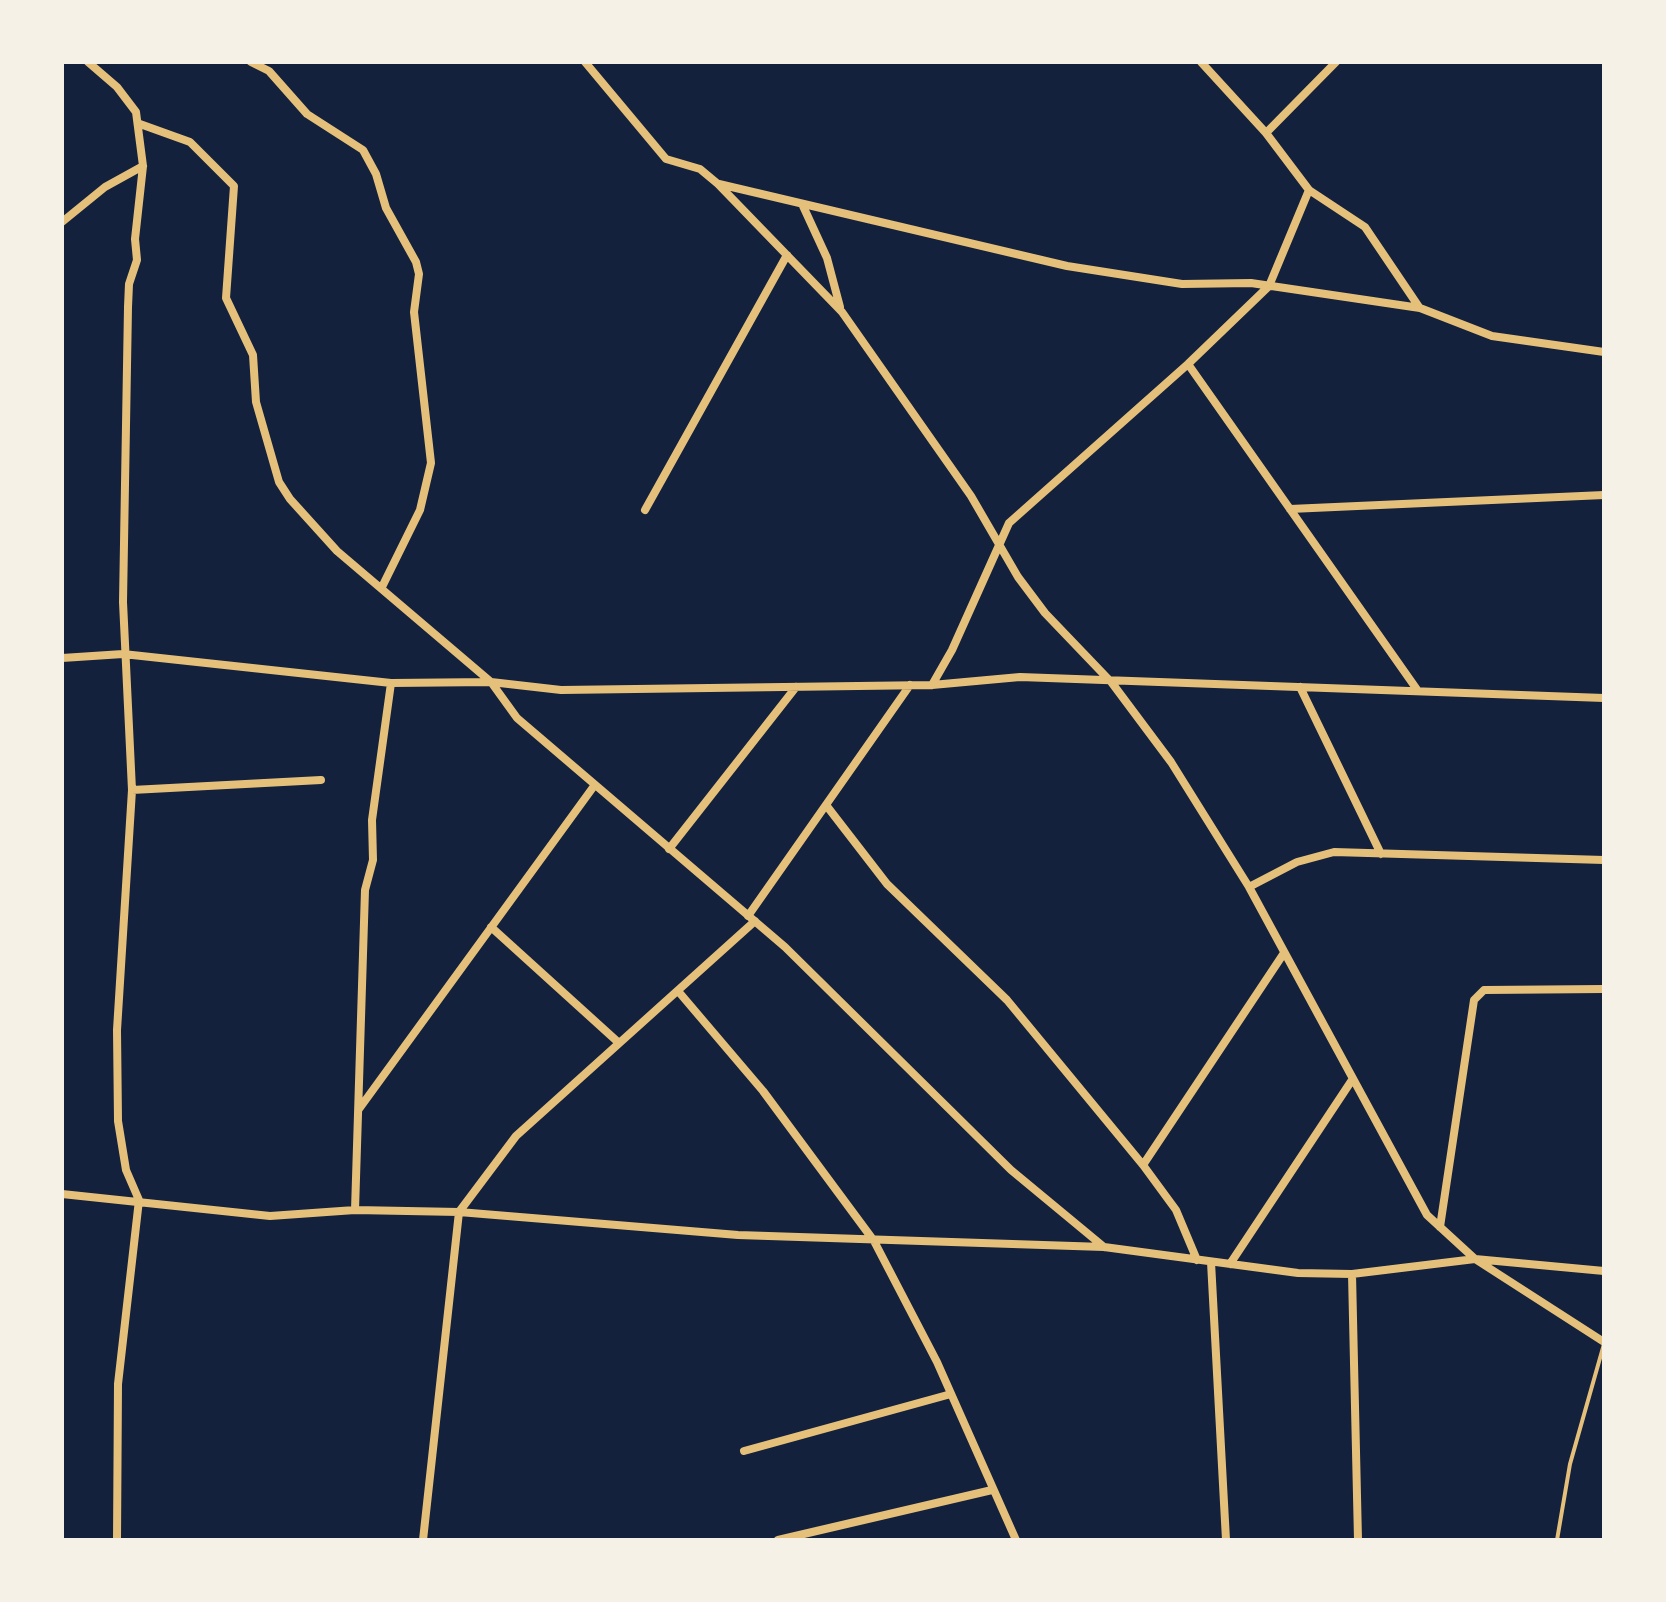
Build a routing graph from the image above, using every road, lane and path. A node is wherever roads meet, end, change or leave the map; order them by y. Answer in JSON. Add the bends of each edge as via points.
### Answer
{"nodes":[{"id":1,"x":88,"y":62,"type":"edge"},
{"id":2,"x":251,"y":62,"type":"edge"},
{"id":3,"x":585,"y":62,"type":"edge"},
{"id":4,"x":1201,"y":62,"type":"edge"},
{"id":5,"x":1336,"y":62,"type":"edge"},
{"id":6,"x":140,"y":124,"type":"junction"},
{"id":7,"x":1266,"y":133,"type":"junction"},
{"id":8,"x":143,"y":166,"type":"junction"},
{"id":9,"x":718,"y":184,"type":"junction"},
{"id":10,"x":1309,"y":190,"type":"junction"},
{"id":11,"x":803,"y":206,"type":"junction"},
{"id":12,"x":62,"y":222,"type":"edge"},
{"id":13,"x":787,"y":255,"type":"junction"},
{"id":14,"x":1269,"y":286,"type":"junction"},
{"id":15,"x":1420,"y":308,"type":"junction"},
{"id":16,"x":842,"y":312,"type":"junction"},
{"id":17,"x":1604,"y":352,"type":"edge"},
{"id":18,"x":1188,"y":364,"type":"junction"},
{"id":19,"x":1604,"y":495,"type":"edge"},
{"id":20,"x":1290,"y":509,"type":"junction"},
{"id":21,"x":645,"y":510,"type":"dead end"},
{"id":22,"x":998,"y":543,"type":"junction"},
{"id":23,"x":382,"y":587,"type":"junction"},
{"id":24,"x":123,"y":654,"type":"junction"},
{"id":25,"x":62,"y":658,"type":"edge"},
{"id":26,"x":491,"y":682,"type":"junction"},
{"id":27,"x":391,"y":683,"type":"junction"},
{"id":28,"x":1112,"y":683,"type":"junction"},
{"id":29,"x":910,"y":685,"type":"junction"},
{"id":30,"x":932,"y":685,"type":"junction"},
{"id":31,"x":796,"y":687,"type":"junction"},
{"id":32,"x":1300,"y":687,"type":"junction"},
{"id":33,"x":1418,"y":691,"type":"junction"},
{"id":34,"x":1604,"y":698,"type":"edge"},
{"id":35,"x":321,"y":780,"type":"dead end"},
{"id":36,"x":594,"y":786,"type":"junction"},
{"id":37,"x":132,"y":790,"type":"junction"},
{"id":38,"x":826,"y":805,"type":"junction"},
{"id":39,"x":669,"y":849,"type":"junction"},
{"id":40,"x":1381,"y":854,"type":"junction"},
{"id":41,"x":1604,"y":860,"type":"edge"},
{"id":42,"x":1249,"y":887,"type":"junction"},
{"id":43,"x":751,"y":918,"type":"junction"},
{"id":44,"x":491,"y":927,"type":"junction"},
{"id":45,"x":1284,"y":953,"type":"junction"},
{"id":46,"x":1604,"y":989,"type":"edge"},
{"id":47,"x":678,"y":991,"type":"junction"},
{"id":48,"x":619,"y":1043,"type":"junction"},
{"id":49,"x":1352,"y":1080,"type":"junction"},
{"id":50,"x":358,"y":1111,"type":"junction"},
{"id":51,"x":1143,"y":1165,"type":"junction"},
{"id":52,"x":62,"y":1194,"type":"edge"},
{"id":53,"x":139,"y":1200,"type":"junction"},
{"id":54,"x":355,"y":1210,"type":"junction"},
{"id":55,"x":459,"y":1212,"type":"junction"},
{"id":56,"x":1440,"y":1227,"type":"junction"},
{"id":57,"x":874,"y":1241,"type":"junction"},
{"id":58,"x":1104,"y":1247,"type":"junction"},
{"id":59,"x":1475,"y":1259,"type":"junction"},
{"id":60,"x":1197,"y":1260,"type":"junction"},
{"id":61,"x":1211,"y":1262,"type":"junction"},
{"id":62,"x":1230,"y":1264,"type":"junction"},
{"id":63,"x":1604,"y":1271,"type":"edge"},
{"id":64,"x":1352,"y":1274,"type":"junction"},
{"id":65,"x":1604,"y":1342,"type":"edge"},
{"id":66,"x":951,"y":1394,"type":"junction"},
{"id":67,"x":744,"y":1451,"type":"dead end"},
{"id":68,"x":992,"y":1490,"type":"junction"},
{"id":69,"x":117,"y":1540,"type":"edge"},
{"id":70,"x":423,"y":1540,"type":"edge"},
{"id":71,"x":778,"y":1540,"type":"edge"},
{"id":72,"x":1016,"y":1540,"type":"edge"},
{"id":73,"x":1226,"y":1540,"type":"edge"},
{"id":74,"x":1358,"y":1540,"type":"edge"},
{"id":75,"x":1557,"y":1540,"type":"edge"}],
"edges":[{"from":1,"to":6,"type":"street","via":[[127,98]]},
{"from":2,"to":23,"type":"street","via":[[269,71],[307,114],[363,150],[419,274],[414,312],[431,463],[420,510]]},
{"from":3,"to":9,"type":"street","via":[[666,159],[700,169]]},
{"from":4,"to":7,"type":"street"},
{"from":5,"to":7,"type":"street"},
{"from":6,"to":8,"type":"street"},
{"from":6,"to":23,"type":"street","via":[[190,142],[234,186],[226,298],[253,355],[256,402],[279,482],[327,542]]},
{"from":7,"to":10,"type":"street"},
{"from":8,"to":12,"type":"street","via":[[105,187]]},
{"from":8,"to":24,"type":"street","via":[[128,307]]},
{"from":9,"to":11,"type":"street"},
{"from":9,"to":13,"type":"street"},
{"from":10,"to":14,"type":"street"},
{"from":10,"to":15,"type":"street","via":[[1365,227]]},
{"from":11,"to":14,"type":"street","via":[[1112,275],[1182,284]]},
{"from":11,"to":16,"type":"street","via":[[827,258]]},
{"from":13,"to":16,"type":"street"},
{"from":13,"to":21,"type":"street"},
{"from":14,"to":15,"type":"street"},
{"from":14,"to":18,"type":"street"},
{"from":15,"to":17,"type":"street","via":[[1492,336]]},
{"from":16,"to":22,"type":"street"},
{"from":18,"to":20,"type":"street"},
{"from":18,"to":22,"type":"street","via":[[1009,523]]},
{"from":19,"to":20,"type":"street"},
{"from":20,"to":33,"type":"street"},
{"from":22,"to":28,"type":"street","via":[[1045,613]]},
{"from":22,"to":30,"type":"street"},
{"from":23,"to":26,"type":"street"},
{"from":24,"to":25,"type":"street"},
{"from":24,"to":27,"type":"street"},
{"from":24,"to":37,"type":"street"},
{"from":26,"to":27,"type":"street"},
{"from":26,"to":31,"type":"street","via":[[561,690]]},
{"from":26,"to":36,"type":"street","via":[[517,718]]},
{"from":27,"to":50,"type":"street","via":[[372,820],[373,860],[365,890]]},
{"from":28,"to":30,"type":"street","via":[[1020,677]]},
{"from":28,"to":32,"type":"street"},
{"from":28,"to":42,"type":"street","via":[[1171,762]]},
{"from":29,"to":30,"type":"street"},
{"from":29,"to":31,"type":"street"},
{"from":29,"to":38,"type":"street"},
{"from":31,"to":39,"type":"street"},
{"from":32,"to":33,"type":"street"},
{"from":32,"to":40,"type":"street"},
{"from":33,"to":34,"type":"street"},
{"from":35,"to":37,"type":"street"},
{"from":36,"to":39,"type":"street"},
{"from":36,"to":44,"type":"street"},
{"from":37,"to":53,"type":"street","via":[[118,977],[118,1121],[126,1170]]},
{"from":38,"to":43,"type":"street"},
{"from":38,"to":51,"type":"street","via":[[887,884],[1007,1000]]},
{"from":39,"to":43,"type":"street"},
{"from":40,"to":41,"type":"street"},
{"from":40,"to":42,"type":"street","via":[[1313,856]]},
{"from":42,"to":45,"type":"street"},
{"from":43,"to":47,"type":"street"},
{"from":43,"to":58,"type":"street","via":[[1011,1170]]},
{"from":44,"to":48,"type":"street"},
{"from":44,"to":50,"type":"street"},
{"from":45,"to":49,"type":"street"},
{"from":45,"to":51,"type":"street"},
{"from":46,"to":56,"type":"street","via":[[1484,990],[1474,1000]]},
{"from":47,"to":48,"type":"street"},
{"from":47,"to":57,"type":"street","via":[[763,1091]]},
{"from":48,"to":55,"type":"street","via":[[516,1136]]},
{"from":49,"to":56,"type":"street","via":[[1419,1204]]},
{"from":49,"to":62,"type":"street"},
{"from":50,"to":54,"type":"street"},
{"from":51,"to":60,"type":"street","via":[[1176,1210]]},
{"from":52,"to":53,"type":"street"},
{"from":53,"to":54,"type":"street","via":[[270,1216]]},
{"from":53,"to":69,"type":"street","via":[[118,1384]]},
{"from":54,"to":55,"type":"street"},
{"from":55,"to":57,"type":"street"},
{"from":55,"to":70,"type":"street"},
{"from":56,"to":59,"type":"street"},
{"from":57,"to":58,"type":"street"},
{"from":57,"to":66,"type":"street"},
{"from":58,"to":60,"type":"street"},
{"from":59,"to":63,"type":"street"},
{"from":59,"to":64,"type":"street"},
{"from":59,"to":65,"type":"street"},
{"from":60,"to":61,"type":"street"},
{"from":61,"to":62,"type":"street"},
{"from":61,"to":73,"type":"street"},
{"from":62,"to":64,"type":"street"},
{"from":64,"to":74,"type":"street"},
{"from":65,"to":75,"type":"lane","via":[[1570,1464]]},
{"from":66,"to":67,"type":"street"},
{"from":66,"to":68,"type":"street"},
{"from":68,"to":71,"type":"street"},
{"from":68,"to":72,"type":"street"}]}
